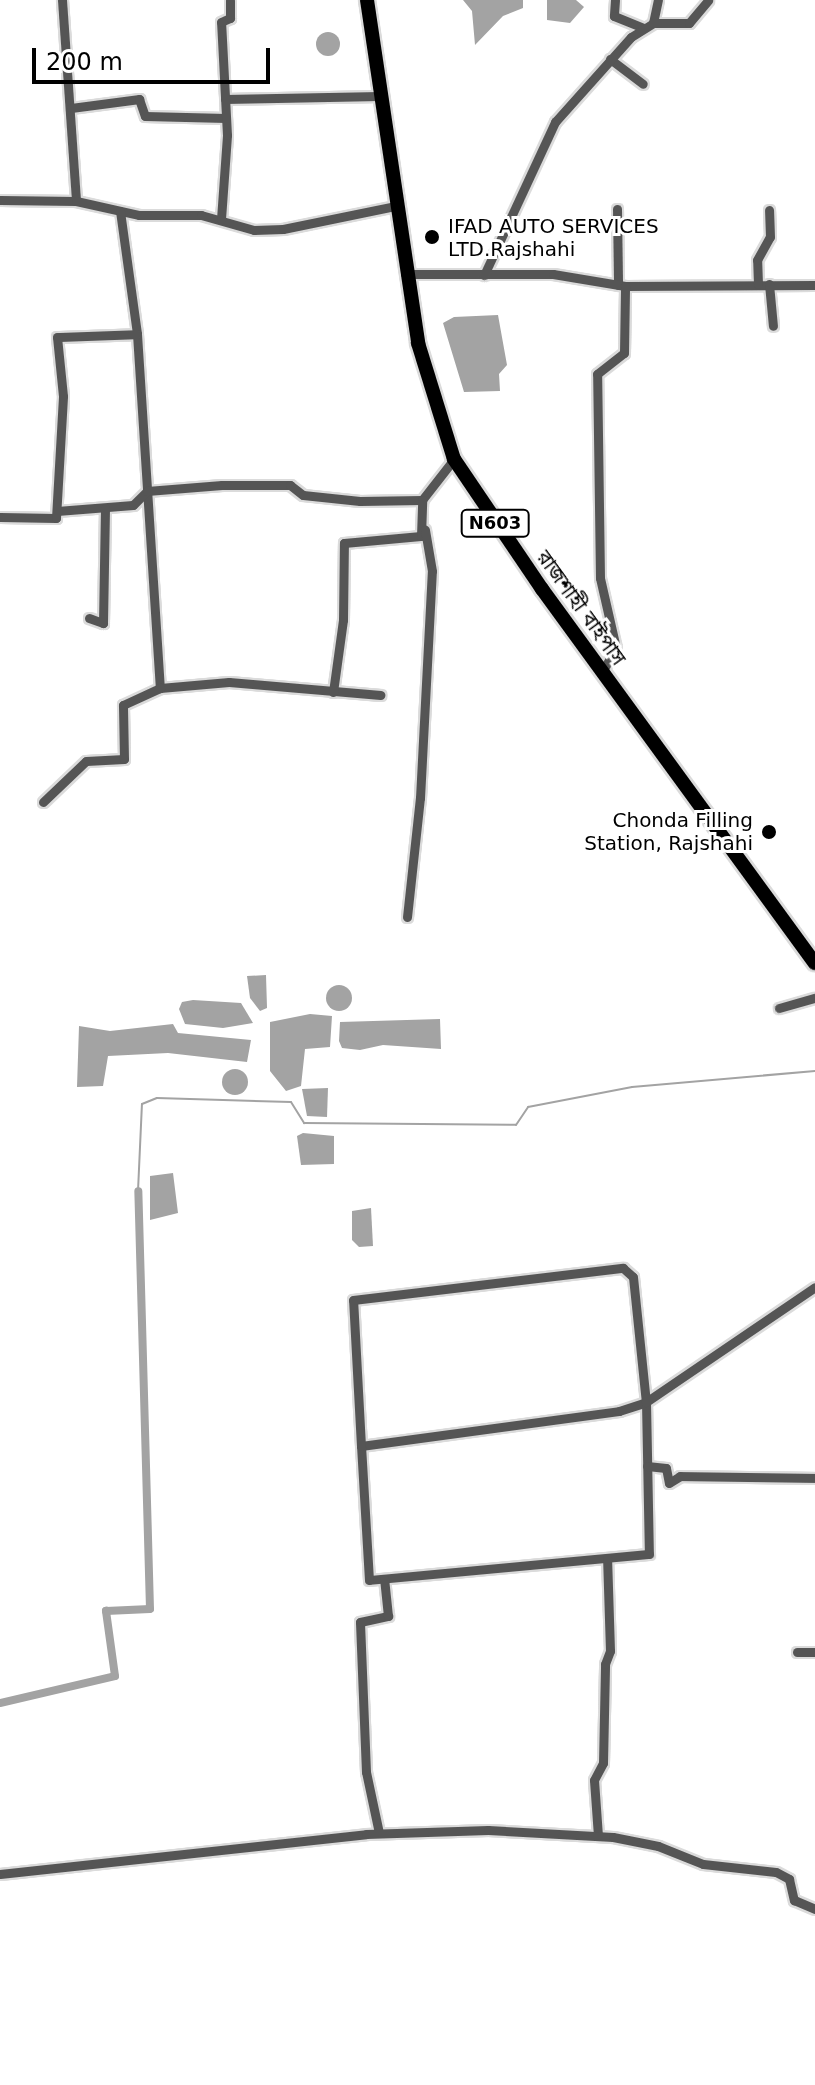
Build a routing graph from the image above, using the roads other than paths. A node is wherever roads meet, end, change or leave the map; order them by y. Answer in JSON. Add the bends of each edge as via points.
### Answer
{"nodes":[{"id":1,"x":62,"y":0,"type":"edge"},
{"id":2,"x":230,"y":0,"type":"edge"},
{"id":3,"x":367,"y":0,"type":"edge"},
{"id":4,"x":615,"y":0,"type":"edge"},
{"id":5,"x":658,"y":0,"type":"edge"},
{"id":6,"x":708,"y":0,"type":"edge"},
{"id":7,"x":648,"y":26,"type":"junction"},
{"id":8,"x":610,"y":59,"type":"junction"},
{"id":9,"x":643,"y":84,"type":"dead end"},
{"id":10,"x":380,"y":96,"type":"junction"},
{"id":11,"x":225,"y":99,"type":"junction"},
{"id":12,"x":71,"y":108,"type":"junction"},
{"id":13,"x":226,"y":118,"type":"junction"},
{"id":14,"x":0,"y":200,"type":"edge"},
{"id":15,"x":76,"y":201,"type":"junction"},
{"id":16,"x":395,"y":206,"type":"junction"},
{"id":17,"x":617,"y":209,"type":"dead end"},
{"id":18,"x":769,"y":210,"type":"dead end"},
{"id":19,"x":120,"y":211,"type":"junction"},
{"id":20,"x":221,"y":219,"type":"junction"},
{"id":21,"x":405,"y":274,"type":"junction"},
{"id":22,"x":484,"y":275,"type":"junction"},
{"id":23,"x":763,"y":284,"type":"junction"},
{"id":24,"x":815,"y":285,"type":"edge"},
{"id":25,"x":622,"y":286,"type":"junction"},
{"id":26,"x":773,"y":326,"type":"dead end"},
{"id":27,"x":137,"y":334,"type":"junction"},
{"id":28,"x":454,"y":459,"type":"junction"},
{"id":29,"x":147,"y":491,"type":"junction"},
{"id":30,"x":422,"y":500,"type":"junction"},
{"id":31,"x":105,"y":508,"type":"junction"},
{"id":32,"x":57,"y":511,"type":"junction"},
{"id":33,"x":0,"y":517,"type":"edge"},
{"id":34,"x":425,"y":530,"type":"junction"},
{"id":35,"x":89,"y":618,"type":"dead end"},
{"id":36,"x":602,"y":672,"type":"junction"},
{"id":37,"x":160,"y":688,"type":"junction"},
{"id":38,"x":333,"y":692,"type":"junction"},
{"id":39,"x":380,"y":695,"type":"dead end"},
{"id":40,"x":43,"y":802,"type":"dead end"},
{"id":41,"x":407,"y":917,"type":"dead end"},
{"id":42,"x":815,"y":963,"type":"edge"},
{"id":43,"x":815,"y":998,"type":"edge"},
{"id":44,"x":779,"y":1008,"type":"dead end"},
{"id":45,"x":815,"y":1287,"type":"edge"},
{"id":46,"x":646,"y":1402,"type":"junction"},
{"id":47,"x":361,"y":1446,"type":"junction"},
{"id":48,"x":647,"y":1466,"type":"junction"},
{"id":49,"x":815,"y":1478,"type":"edge"},
{"id":50,"x":607,"y":1558,"type":"junction"},
{"id":51,"x":384,"y":1579,"type":"junction"},
{"id":52,"x":797,"y":1652,"type":"dead end"},
{"id":53,"x":815,"y":1652,"type":"edge"},
{"id":54,"x":379,"y":1833,"type":"junction"},
{"id":55,"x":598,"y":1836,"type":"junction"},
{"id":56,"x":0,"y":1874,"type":"edge"},
{"id":57,"x":815,"y":1909,"type":"edge"}],
"edges":[{"from":1,"to":12,"type":"street"},
{"from":2,"to":11,"type":"street","via":[[230,18],[221,22]]},
{"from":3,"to":10,"type":"highway","name":"রাজশাহী বাইপাস","number":"N603"},
{"from":4,"to":7,"type":"street","via":[[614,16]]},
{"from":5,"to":7,"type":"street"},
{"from":6,"to":7,"type":"street","via":[[689,23]]},
{"from":7,"to":8,"type":"street"},
{"from":8,"to":9,"type":"street"},
{"from":8,"to":22,"type":"street","via":[[551,129]]},
{"from":10,"to":11,"type":"street"},
{"from":10,"to":16,"type":"highway","name":"রাজশাহী বাইপাস","number":"N603"},
{"from":11,"to":13,"type":"street"},
{"from":12,"to":13,"type":"street","via":[[139,99],[145,116]]},
{"from":12,"to":15,"type":"street"},
{"from":13,"to":20,"type":"street"},
{"from":14,"to":15,"type":"street"},
{"from":15,"to":19,"type":"street"},
{"from":16,"to":20,"type":"street","via":[[283,229],[254,230]]},
{"from":16,"to":21,"type":"highway","name":"রাজশাহী বাইপাস","number":"N603"},
{"from":17,"to":25,"type":"street"},
{"from":18,"to":23,"type":"street","via":[[770,237],[757,260]]},
{"from":19,"to":20,"type":"street"},
{"from":19,"to":27,"type":"street"},
{"from":21,"to":22,"type":"street"},
{"from":21,"to":28,"type":"highway","name":"রাজশাহী বাইপাস","number":"N603","via":[[433,404]]},
{"from":22,"to":25,"type":"street","via":[[553,274]]},
{"from":23,"to":24,"type":"street"},
{"from":23,"to":25,"type":"street"},
{"from":23,"to":26,"type":"street"},
{"from":25,"to":36,"type":"street","via":[[624,353],[597,374],[600,578],[616,648]]},
{"from":27,"to":29,"type":"street"},
{"from":27,"to":32,"type":"street","via":[[57,337],[63,396]]},
{"from":28,"to":30,"type":"street"},
{"from":28,"to":36,"type":"highway","name":"রাজশাহী বাইপাস","number":"N603"},
{"from":29,"to":30,"type":"street","via":[[290,485],[303,495]]},
{"from":29,"to":31,"type":"street","via":[[133,505]]},
{"from":29,"to":37,"type":"street"},
{"from":30,"to":34,"type":"street"},
{"from":31,"to":32,"type":"street"},
{"from":31,"to":35,"type":"street","via":[[103,623]]},
{"from":32,"to":33,"type":"street","via":[[56,518]]},
{"from":34,"to":38,"type":"street","via":[[421,536],[344,543],[343,620]]},
{"from":34,"to":41,"type":"street","via":[[432,571],[420,798]]},
{"from":36,"to":42,"type":"highway","name":"রাজশাহী বাইপাস","number":"N603"},
{"from":37,"to":38,"type":"street","via":[[229,682]]},
{"from":37,"to":40,"type":"street","via":[[123,705],[124,759],[86,761]]},
{"from":38,"to":39,"type":"street"},
{"from":43,"to":44,"type":"street"},
{"from":45,"to":46,"type":"street"},
{"from":46,"to":47,"type":"street","via":[[528,1425]]},
{"from":46,"to":47,"type":"street","via":[[633,1277],[623,1268],[353,1300]]},
{"from":46,"to":48,"type":"street"},
{"from":47,"to":51,"type":"street","via":[[369,1580]]},
{"from":48,"to":49,"type":"street","via":[[666,1468],[669,1483],[680,1476]]},
{"from":48,"to":50,"type":"street","via":[[649,1554]]},
{"from":50,"to":51,"type":"street"},
{"from":50,"to":55,"type":"street","via":[[610,1651],[605,1664],[603,1763],[594,1780]]},
{"from":51,"to":54,"type":"street","via":[[388,1616],[360,1622],[366,1772]]},
{"from":52,"to":53,"type":"street"},
{"from":54,"to":55,"type":"street","via":[[488,1830]]},
{"from":54,"to":56,"type":"street"},
{"from":55,"to":57,"type":"street","via":[[658,1846],[703,1864],[776,1872],[789,1879],[794,1900]]}]}
